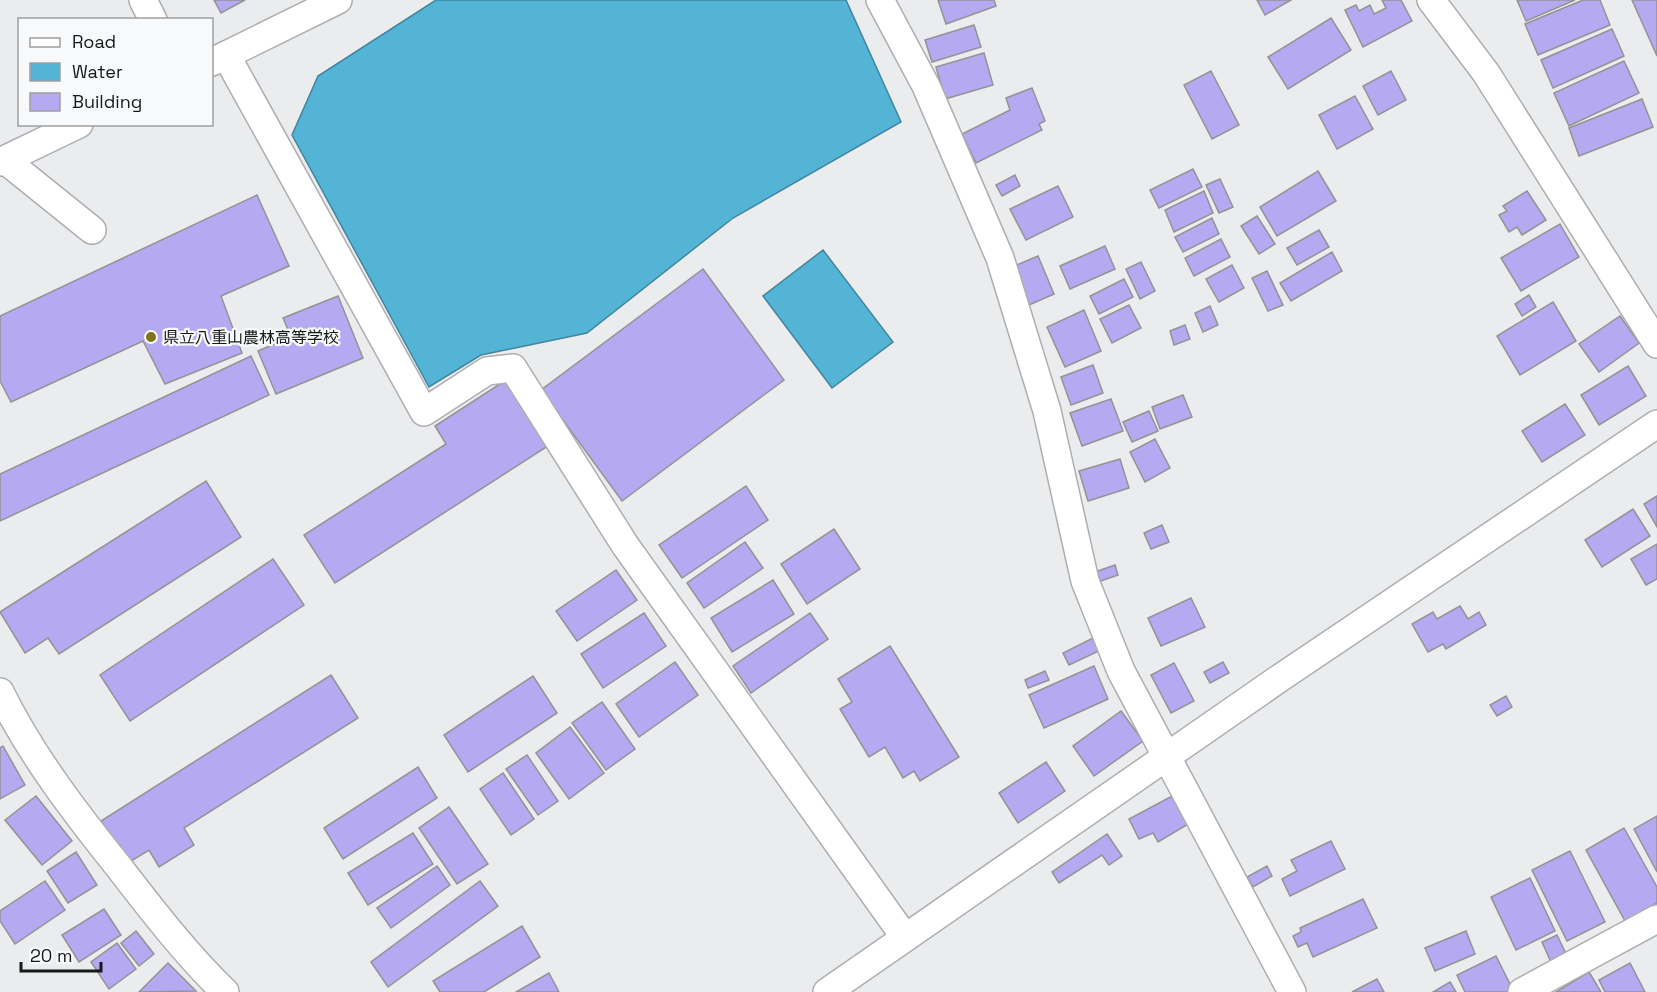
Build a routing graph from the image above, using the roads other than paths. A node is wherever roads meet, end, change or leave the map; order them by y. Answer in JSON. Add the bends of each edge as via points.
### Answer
{"nodes":[{"id":1,"x":143,"y":0,"type":"edge"},
{"id":2,"x":338,"y":0,"type":"edge"},
{"id":3,"x":880,"y":0,"type":"edge"},
{"id":4,"x":1431,"y":0,"type":"edge"},
{"id":5,"x":152,"y":18,"type":"edge"},
{"id":6,"x":219,"y":58,"type":"edge"},
{"id":7,"x":75,"y":126,"type":"edge"},
{"id":8,"x":3,"y":161,"type":"edge"},
{"id":9,"x":92,"y":230,"type":"dead end"},
{"id":10,"x":1657,"y":344,"type":"edge"},
{"id":11,"x":1657,"y":424,"type":"edge"},
{"id":12,"x":0,"y":692,"type":"edge"},
{"id":13,"x":1167,"y":758,"type":"junction"},
{"id":14,"x":1657,"y":919,"type":"edge"},
{"id":15,"x":904,"y":936,"type":"junction"},
{"id":16,"x":225,"y":992,"type":"edge"},
{"id":17,"x":827,"y":992,"type":"edge"},
{"id":18,"x":1293,"y":992,"type":"edge"},
{"id":19,"x":1522,"y":992,"type":"edge"}],
"edges":[{"from":1,"to":5,"type":"street"},
{"from":2,"to":6,"type":"street"},
{"from":3,"to":13,"type":"street","via":[[926,86],[1000,258],[1047,411],[1085,581],[1121,671]]},
{"from":4,"to":10,"type":"street","via":[[1486,73]]},
{"from":6,"to":15,"type":"street","via":[[424,412],[487,371],[513,368],[625,545]]},
{"from":7,"to":8,"type":"street"},
{"from":8,"to":9,"type":"street"},
{"from":11,"to":13,"type":"street"},
{"from":12,"to":16,"type":"street","via":[[60,793],[188,956]]},
{"from":13,"to":15,"type":"street"},
{"from":13,"to":18,"type":"street"},
{"from":14,"to":19,"type":"street"},
{"from":15,"to":17,"type":"street"}]}
